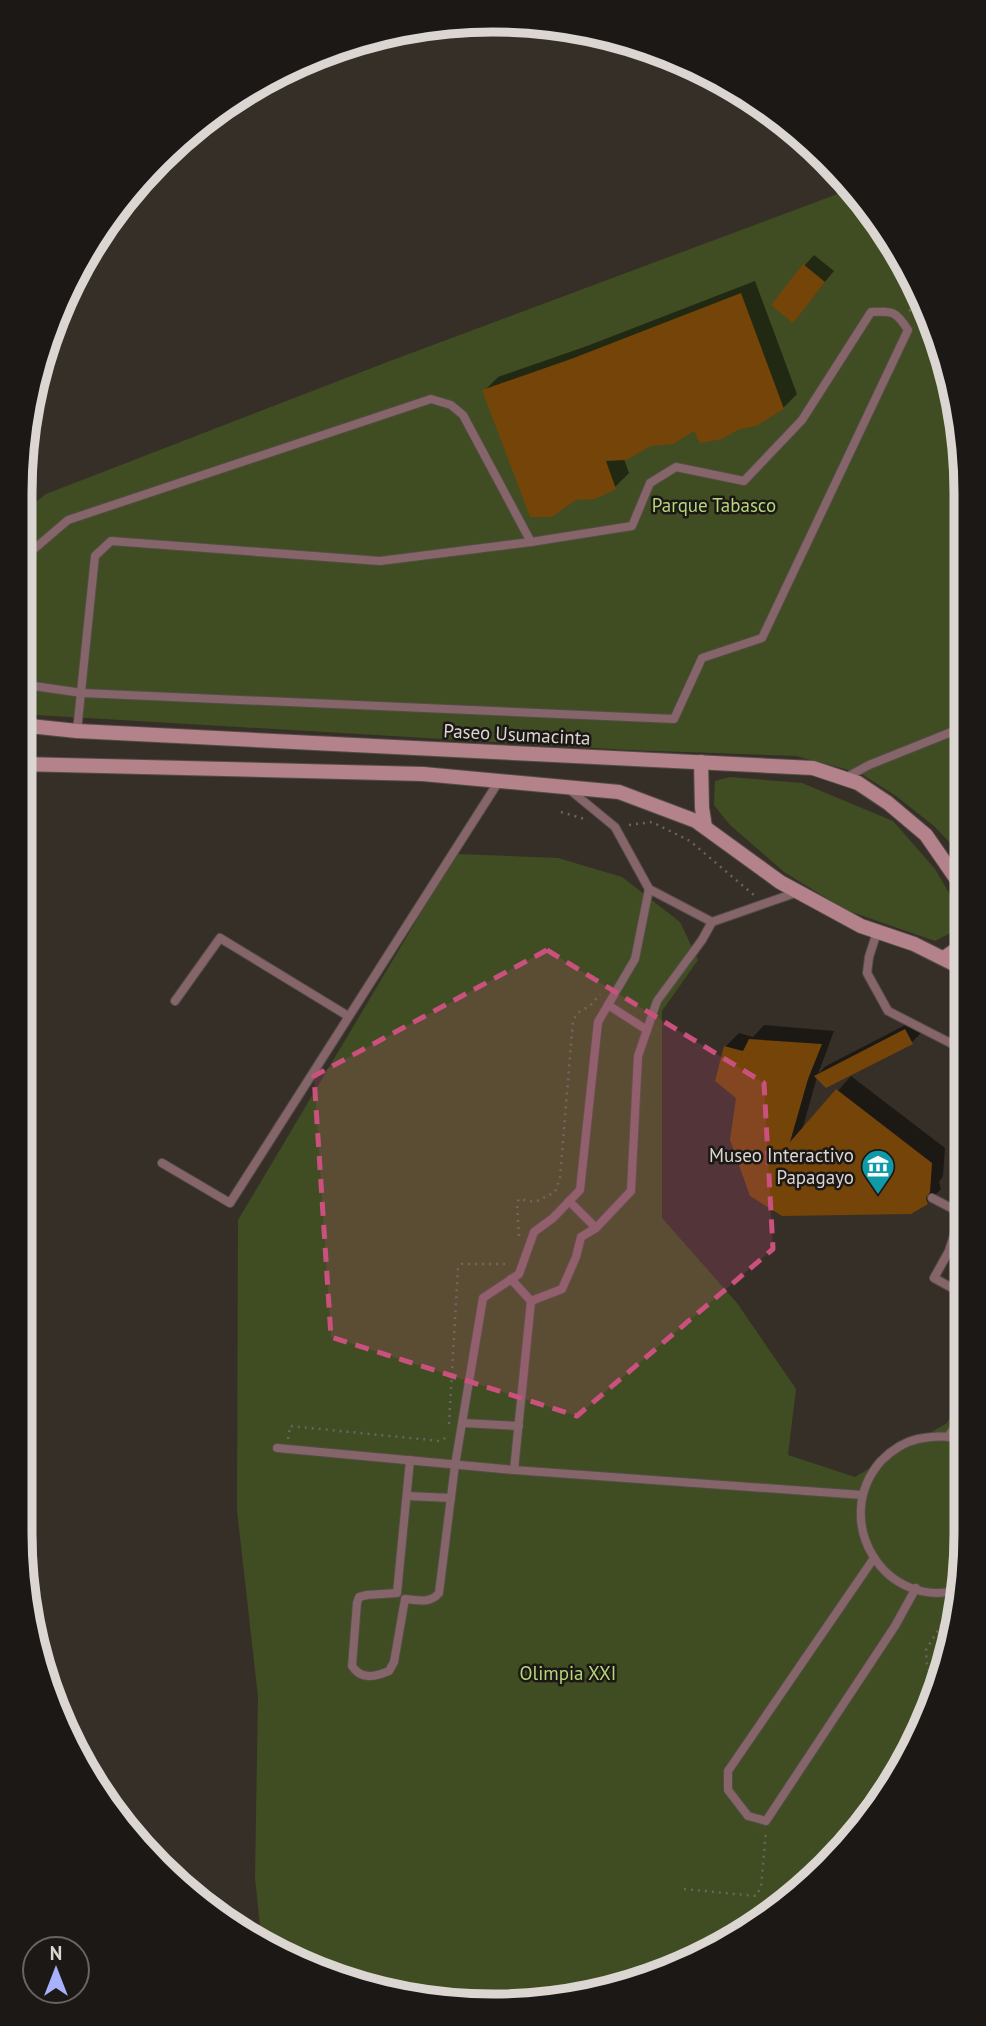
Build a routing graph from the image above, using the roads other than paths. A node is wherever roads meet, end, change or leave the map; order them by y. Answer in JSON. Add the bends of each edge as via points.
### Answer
{"nodes":[{"id":1,"x":531,"y":542,"type":"junction"},
{"id":2,"x":32,"y":551,"type":"edge"},
{"id":3,"x":32,"y":686,"type":"edge"},
{"id":4,"x":82,"y":693,"type":"junction"},
{"id":5,"x":32,"y":726,"type":"edge"},
{"id":6,"x":954,"y":731,"type":"edge"},
{"id":7,"x":77,"y":732,"type":"junction"},
{"id":8,"x":701,"y":762,"type":"junction"},
{"id":9,"x":32,"y":764,"type":"edge"},
{"id":10,"x":845,"y":778,"type":"junction"},
{"id":11,"x":499,"y":781,"type":"junction"},
{"id":12,"x":568,"y":788,"type":"junction"},
{"id":13,"x":705,"y":827,"type":"junction"},
{"id":14,"x":954,"y":876,"type":"edge"},
{"id":15,"x":649,"y":889,"type":"junction"},
{"id":16,"x":798,"y":892,"type":"junction"},
{"id":17,"x":712,"y":922,"type":"junction"},
{"id":18,"x":877,"y":932,"type":"junction"},
{"id":19,"x":954,"y":951,"type":"edge"},
{"id":20,"x":944,"y":958,"type":"junction"},
{"id":21,"x":954,"y":964,"type":"edge"},
{"id":22,"x":175,"y":1001,"type":"dead end"},
{"id":23,"x":608,"y":1005,"type":"junction"},
{"id":24,"x":348,"y":1016,"type":"junction"},
{"id":25,"x":647,"y":1030,"type":"junction"},
{"id":26,"x":954,"y":1044,"type":"edge"},
{"id":27,"x":162,"y":1163,"type":"dead end"},
{"id":28,"x":932,"y":1198,"type":"dead end"},
{"id":29,"x":569,"y":1201,"type":"junction"},
{"id":30,"x":954,"y":1209,"type":"edge"},
{"id":31,"x":596,"y":1228,"type":"junction"},
{"id":32,"x":954,"y":1238,"type":"edge"},
{"id":33,"x":511,"y":1279,"type":"junction"},
{"id":34,"x":954,"y":1289,"type":"edge"},
{"id":35,"x":531,"y":1301,"type":"junction"},
{"id":36,"x":463,"y":1423,"type":"junction"},
{"id":37,"x":519,"y":1426,"type":"junction"},
{"id":38,"x":954,"y":1427,"type":"edge"},
{"id":39,"x":948,"y":1437,"type":"junction"},
{"id":40,"x":954,"y":1438,"type":"edge"},
{"id":41,"x":277,"y":1448,"type":"dead end"},
{"id":42,"x":410,"y":1461,"type":"junction"},
{"id":43,"x":455,"y":1465,"type":"junction"},
{"id":44,"x":514,"y":1470,"type":"junction"},
{"id":45,"x":862,"y":1495,"type":"junction"},
{"id":46,"x":407,"y":1496,"type":"junction"},
{"id":47,"x":451,"y":1498,"type":"junction"},
{"id":48,"x":874,"y":1559,"type":"junction"},
{"id":49,"x":916,"y":1588,"type":"junction"},
{"id":50,"x":951,"y":1590,"type":"edge"},
{"id":51,"x":397,"y":1593,"type":"junction"},
{"id":52,"x":405,"y":1599,"type":"junction"}],
"edges":[{"from":1,"to":2,"type":"lane","via":[[463,415],[451,405],[431,399],[68,520]]},
{"from":1,"to":4,"type":"lane","via":[[380,561],[111,541],[95,556]]},
{"from":1,"to":4,"type":"lane","via":[[632,526],[650,483],[676,467],[744,481],[802,420],[871,312],[890,311],[908,330],[762,638],[702,658],[674,719]]},
{"from":3,"to":4,"type":"lane"},
{"from":4,"to":7,"type":"lane"},
{"from":5,"to":7,"type":"main road","name":"Paseo Usumacinta"},
{"from":6,"to":10,"type":"lane"},
{"from":7,"to":8,"type":"main road","name":"Paseo Usumacinta"},
{"from":8,"to":10,"type":"main road","name":"Paseo Usumacinta","via":[[813,768]]},
{"from":8,"to":13,"type":"main road"},
{"from":9,"to":11,"type":"main road","via":[[424,774]]},
{"from":10,"to":14,"type":"main road","name":"Paseo Usumacinta","via":[[878,796],[926,835]]},
{"from":11,"to":12,"type":"main road"},
{"from":11,"to":24,"type":"lane"},
{"from":12,"to":13,"type":"main road","via":[[620,793]]},
{"from":12,"to":15,"type":"lane","via":[[615,827]]},
{"from":13,"to":16,"type":"main road"},
{"from":15,"to":17,"type":"lane"},
{"from":15,"to":23,"type":"lane","via":[[635,959]]},
{"from":16,"to":17,"type":"lane"},
{"from":16,"to":18,"type":"main road"},
{"from":17,"to":25,"type":"lane","via":[[657,1001]]},
{"from":18,"to":20,"type":"main road"},
{"from":18,"to":26,"type":"lane","via":[[867,973],[888,1011]]},
{"from":19,"to":20,"type":"main road"},
{"from":20,"to":21,"type":"main road"},
{"from":22,"to":24,"type":"lane","via":[[220,938]]},
{"from":23,"to":25,"type":"lane"},
{"from":23,"to":29,"type":"lane","via":[[598,1021],[580,1191]]},
{"from":24,"to":27,"type":"lane","via":[[230,1203]]},
{"from":25,"to":31,"type":"lane","via":[[638,1056],[631,1191]]},
{"from":28,"to":30,"type":"lane"},
{"from":29,"to":31,"type":"lane"},
{"from":29,"to":33,"type":"lane","via":[[534,1232],[519,1274]]},
{"from":31,"to":35,"type":"lane","via":[[581,1237],[562,1289]]},
{"from":32,"to":34,"type":"lane","via":[[934,1278]]},
{"from":33,"to":35,"type":"lane"},
{"from":33,"to":36,"type":"lane","via":[[483,1298]]},
{"from":35,"to":37,"type":"lane"},
{"from":36,"to":37,"type":"lane"},
{"from":36,"to":43,"type":"lane"},
{"from":37,"to":44,"type":"lane"},
{"from":38,"to":39,"type":"lane"},
{"from":39,"to":40,"type":"lane"},
{"from":39,"to":45,"type":"lane","via":[[910,1441],[888,1453],[872,1472]]},
{"from":41,"to":42,"type":"lane"},
{"from":42,"to":43,"type":"lane"},
{"from":42,"to":46,"type":"lane"},
{"from":43,"to":44,"type":"lane"},
{"from":43,"to":47,"type":"lane"},
{"from":44,"to":45,"type":"lane"},
{"from":45,"to":48,"type":"lane","via":[[860,1522]]},
{"from":46,"to":47,"type":"lane"},
{"from":46,"to":51,"type":"lane"},
{"from":47,"to":52,"type":"lane","via":[[439,1593],[428,1601]]},
{"from":48,"to":49,"type":"lane","via":[[905,1586]]},
{"from":48,"to":49,"type":"lane","via":[[728,1771],[728,1790],[748,1816],[766,1821]]},
{"from":49,"to":50,"type":"lane"},
{"from":51,"to":52,"type":"lane"},
{"from":51,"to":52,"type":"lane","via":[[359,1597],[352,1666],[356,1672],[370,1677],[389,1671]]}]}
